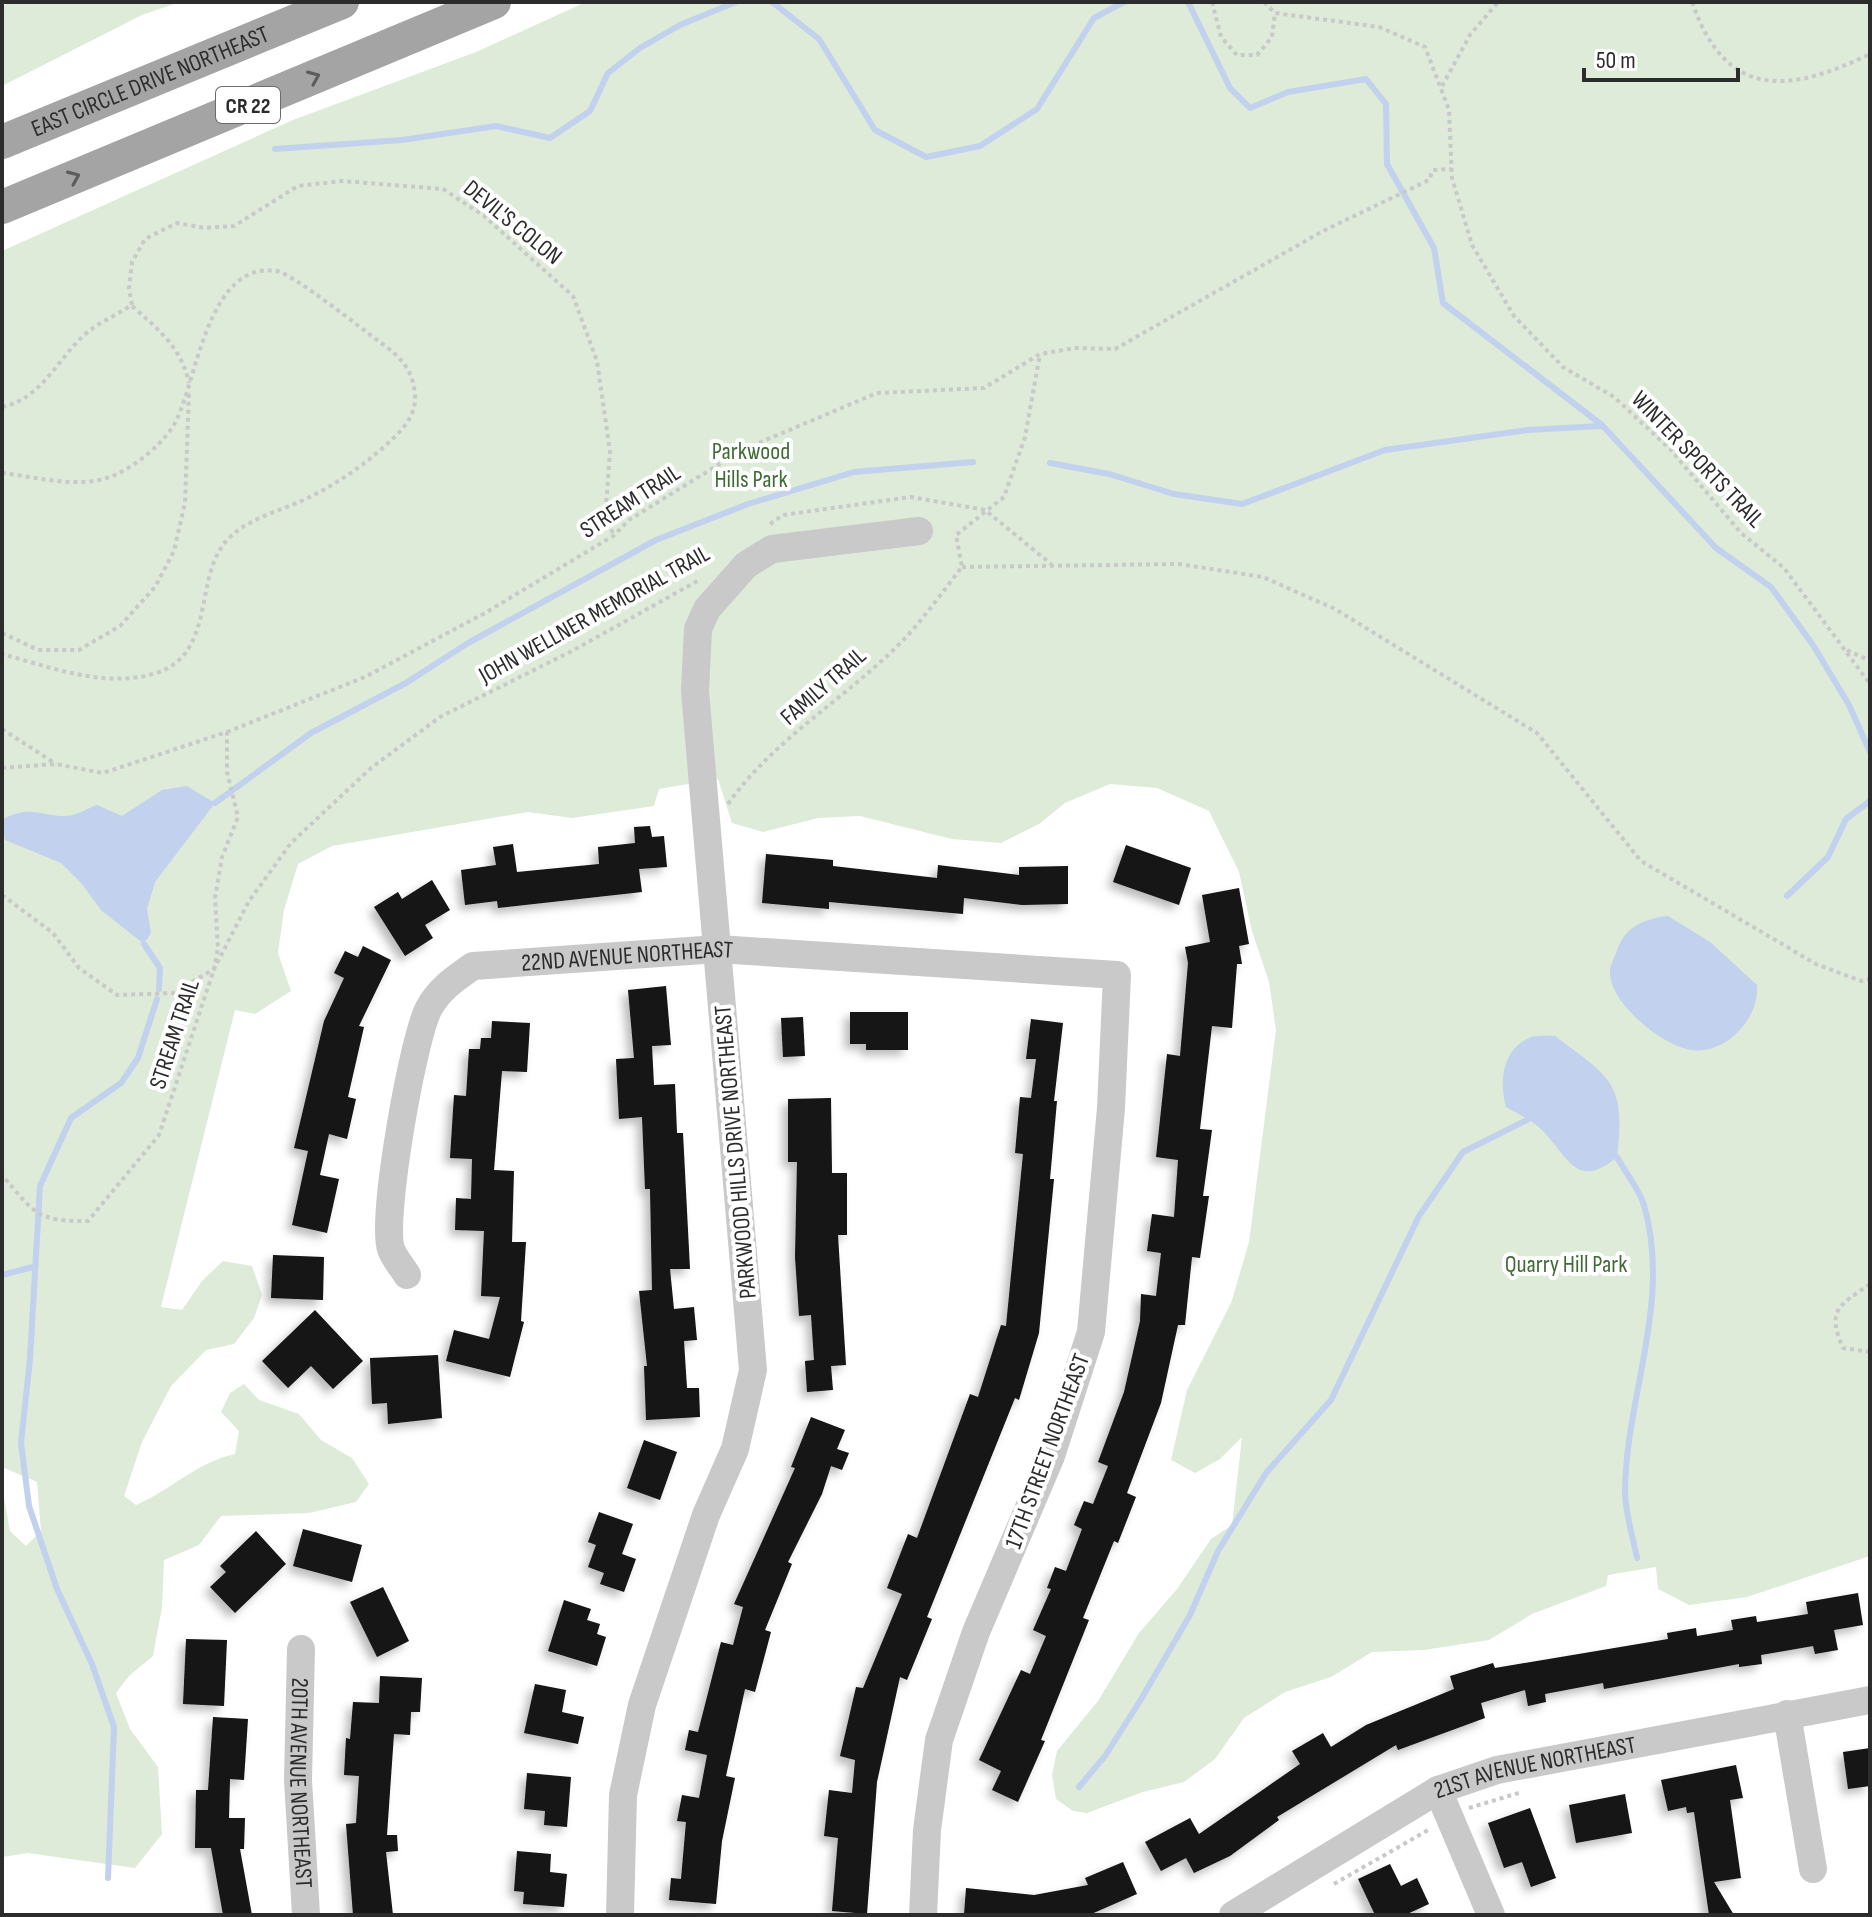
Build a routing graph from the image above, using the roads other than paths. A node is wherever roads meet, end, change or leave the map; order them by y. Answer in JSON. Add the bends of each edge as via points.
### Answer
{"nodes":[{"id":1,"x":342,"y":2,"type":"edge"},
{"id":2,"x":494,"y":2,"type":"edge"},
{"id":3,"x":2,"y":142,"type":"edge"},
{"id":4,"x":2,"y":207,"type":"edge"},
{"id":5,"x":919,"y":531,"type":"dead end"},
{"id":6,"x":718,"y":949,"type":"junction"},
{"id":7,"x":1117,"y":975,"type":"joint"},
{"id":8,"x":407,"y":1275,"type":"dead end"},
{"id":9,"x":301,"y":1649,"type":"dead end"},
{"id":10,"x":1870,"y":1700,"type":"edge"},
{"id":11,"x":1787,"y":1714,"type":"junction"},
{"id":12,"x":1438,"y":1790,"type":"junction"},
{"id":13,"x":1813,"y":1869,"type":"dead end"},
{"id":14,"x":306,"y":1915,"type":"edge"},
{"id":15,"x":620,"y":1915,"type":"edge"},
{"id":16,"x":923,"y":1915,"type":"edge"},
{"id":17,"x":1233,"y":1915,"type":"edge"},
{"id":18,"x":1491,"y":1915,"type":"edge"}],
"edges":[{"from":1,"to":3,"type":"main road","name":"EAST CIRCLE DRIVE NORTHEAST","number":"CR 22"},
{"from":4,"to":2,"type":"main road","number":"CR 22","one_way":true},
{"from":5,"to":6,"type":"street","name":"PARKWOOD HILLS DRIVE NORTHEAST","via":[[772,549],[746,565],[707,609],[698,629],[695,691]]},
{"from":6,"to":7,"type":"street","name":"22ND AVENUE NORTHEAST"},
{"from":6,"to":8,"type":"street","name":"22ND AVENUE NORTHEAST","via":[[473,966],[448,983],[429,1009],[416,1045],[388,1217],[391,1249]]},
{"from":6,"to":15,"type":"street","name":"PARKWOOD HILLS DRIVE NORTHEAST","via":[[753,1370],[735,1449],[706,1515],[642,1705],[623,1795]]},
{"from":7,"to":16,"type":"street","name":"17TH STREET NORTHEAST","via":[[1091,1332],[1051,1456],[976,1632],[939,1740]]},
{"from":9,"to":14,"type":"street","name":"20TH AVENUE NORTHEAST","via":[[298,1780]]},
{"from":10,"to":11,"type":"street","name":"21ST AVENUE NORTHEAST"},
{"from":11,"to":12,"type":"street","name":"21ST AVENUE NORTHEAST","via":[[1497,1770]]},
{"from":11,"to":13,"type":"street"},
{"from":12,"to":17,"type":"street","name":"21ST AVENUE NORTHEAST"},
{"from":12,"to":18,"type":"street"}]}
